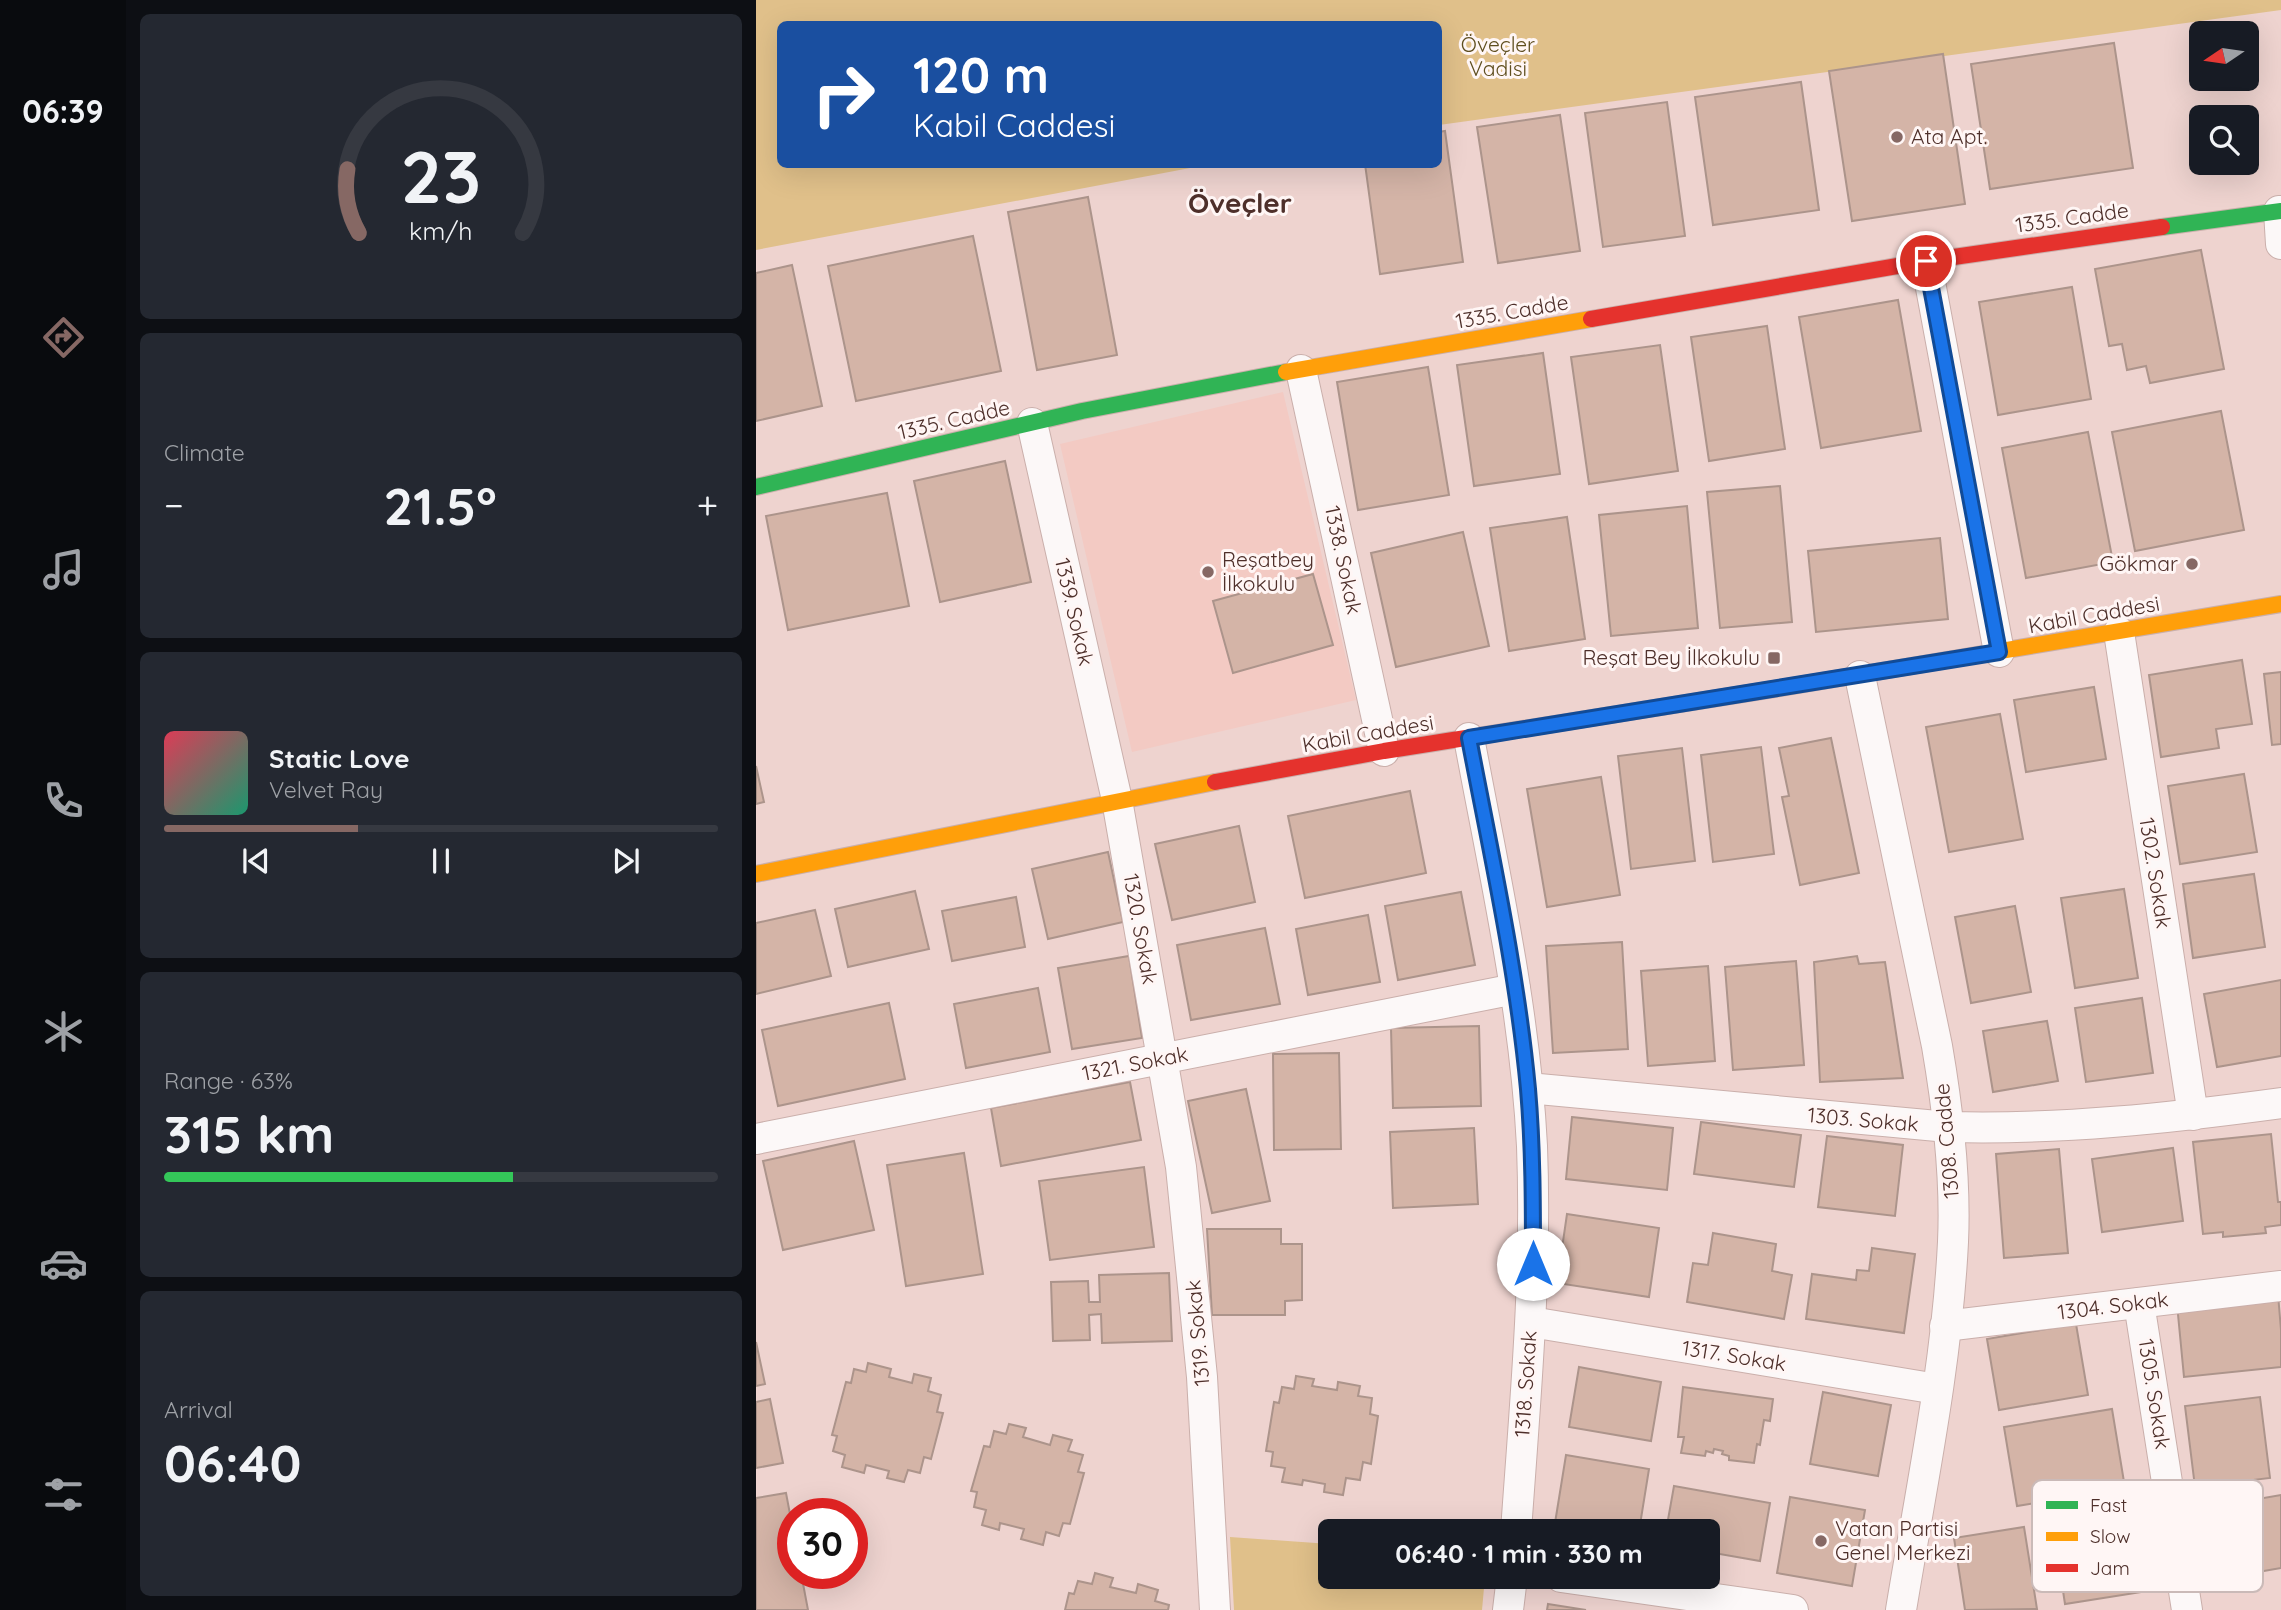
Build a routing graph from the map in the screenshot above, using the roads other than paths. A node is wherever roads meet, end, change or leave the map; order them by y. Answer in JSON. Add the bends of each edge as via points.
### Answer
{"nodes":[{"id":1,"x":2280,"y":211,"type":"edge"},
{"id":2,"x":2281,"y":244,"type":"edge"},
{"id":3,"x":1926,"y":261,"type":"junction"},
{"id":4,"x":1301,"y":370,"type":"junction"},
{"id":5,"x":1032,"y":423,"type":"junction"},
{"id":6,"x":756,"y":487,"type":"edge"},
{"id":7,"x":2281,"y":604,"type":"edge"},
{"id":8,"x":2119,"y":632,"type":"junction"},
{"id":9,"x":1999,"y":652,"type":"junction"},
{"id":10,"x":1860,"y":676,"type":"junction"},
{"id":11,"x":1469,"y":738,"type":"junction"},
{"id":12,"x":1384,"y":751,"type":"junction"},
{"id":13,"x":1117,"y":800,"type":"junction"},
{"id":14,"x":756,"y":874,"type":"edge"},
{"id":15,"x":1515,"y":989,"type":"junction"},
{"id":16,"x":1163,"y":1058,"type":"junction"},
{"id":17,"x":1528,"y":1088,"type":"junction"},
{"id":18,"x":2281,"y":1103,"type":"edge"},
{"id":19,"x":2193,"y":1115,"type":"junction"},
{"id":20,"x":1948,"y":1127,"type":"junction"},
{"id":21,"x":756,"y":1139,"type":"edge"},
{"id":22,"x":2281,"y":1286,"type":"edge"},
{"id":23,"x":2139,"y":1303,"type":"junction"},
{"id":24,"x":1531,"y":1322,"type":"junction"},
{"id":25,"x":1945,"y":1326,"type":"junction"},
{"id":26,"x":1937,"y":1389,"type":"junction"},
{"id":27,"x":2167,"y":1480,"type":"edge"},
{"id":28,"x":1517,"y":1519,"type":"edge"},
{"id":29,"x":1511,"y":1589,"type":"edge"},
{"id":30,"x":1645,"y":1589,"type":"edge"},
{"id":31,"x":2184,"y":1592,"type":"edge"},
{"id":32,"x":1215,"y":1610,"type":"edge"},
{"id":33,"x":1508,"y":1610,"type":"edge"},
{"id":34,"x":1793,"y":1610,"type":"edge"},
{"id":35,"x":1901,"y":1610,"type":"edge"},
{"id":36,"x":2187,"y":1610,"type":"edge"}],
"edges":[{"from":1,"to":2,"type":"street"},
{"from":1,"to":3,"type":"main road","name":"1335. Cadde"},
{"from":3,"to":4,"type":"main road","name":"1335. Cadde"},
{"from":3,"to":9,"type":"street"},
{"from":4,"to":5,"type":"main road","name":"1335. Cadde","via":[[1186,389]]},
{"from":4,"to":12,"type":"street","name":"1338. Sokak"},
{"from":5,"to":6,"type":"main road","name":"1335. Cadde"},
{"from":5,"to":13,"type":"street","name":"1339. Sokak"},
{"from":7,"to":8,"type":"main road","name":"Kabil Caddesi"},
{"from":8,"to":9,"type":"main road","name":"Kabil Caddesi"},
{"from":8,"to":19,"type":"street","name":"1302. Sokak"},
{"from":9,"to":10,"type":"main road","name":"Kabil Caddesi"},
{"from":10,"to":11,"type":"main road","name":"Kabil Caddesi"},
{"from":10,"to":20,"type":"street","name":"1308. Cadde","via":[[1937,1046]]},
{"from":11,"to":12,"type":"main road","name":"Kabil Caddesi"},
{"from":11,"to":15,"type":"street","name":"1318. Sokak"},
{"from":12,"to":13,"type":"main road","name":"Kabil Caddesi"},
{"from":13,"to":14,"type":"main road","name":"Kabil Caddesi"},
{"from":13,"to":16,"type":"street","name":"1320. Sokak"},
{"from":15,"to":16,"type":"street","name":"1321. Sokak"},
{"from":15,"to":17,"type":"street","name":"1318. Sokak"},
{"from":16,"to":21,"type":"street","name":"1321. Sokak"},
{"from":16,"to":32,"type":"street","name":"1319. Sokak","via":[[1188,1218]]},
{"from":17,"to":20,"type":"street","name":"1303. Sokak"},
{"from":17,"to":24,"type":"street","name":"1318. Sokak"},
{"from":18,"to":19,"type":"street","name":"1303. Sokak"},
{"from":19,"to":20,"type":"street","name":"1303. Sokak","via":[[2011,1129]]},
{"from":20,"to":25,"type":"street","name":"1308. Cadde","via":[[1953,1242]]},
{"from":22,"to":23,"type":"street","name":"1304. Sokak"},
{"from":23,"to":25,"type":"street","name":"1304. Sokak"},
{"from":23,"to":27,"type":"street","name":"1305. Sokak"},
{"from":24,"to":26,"type":"street","name":"1317. Sokak"},
{"from":24,"to":28,"type":"street","name":"1318. Sokak"},
{"from":25,"to":26,"type":"street","name":"1308. Cadde"},
{"from":26,"to":35,"type":"street","name":"1308. Cadde"},
{"from":29,"to":33,"type":"street"},
{"from":30,"to":34,"type":"street"},
{"from":31,"to":36,"type":"street","name":"1305. Sokak"}]}
